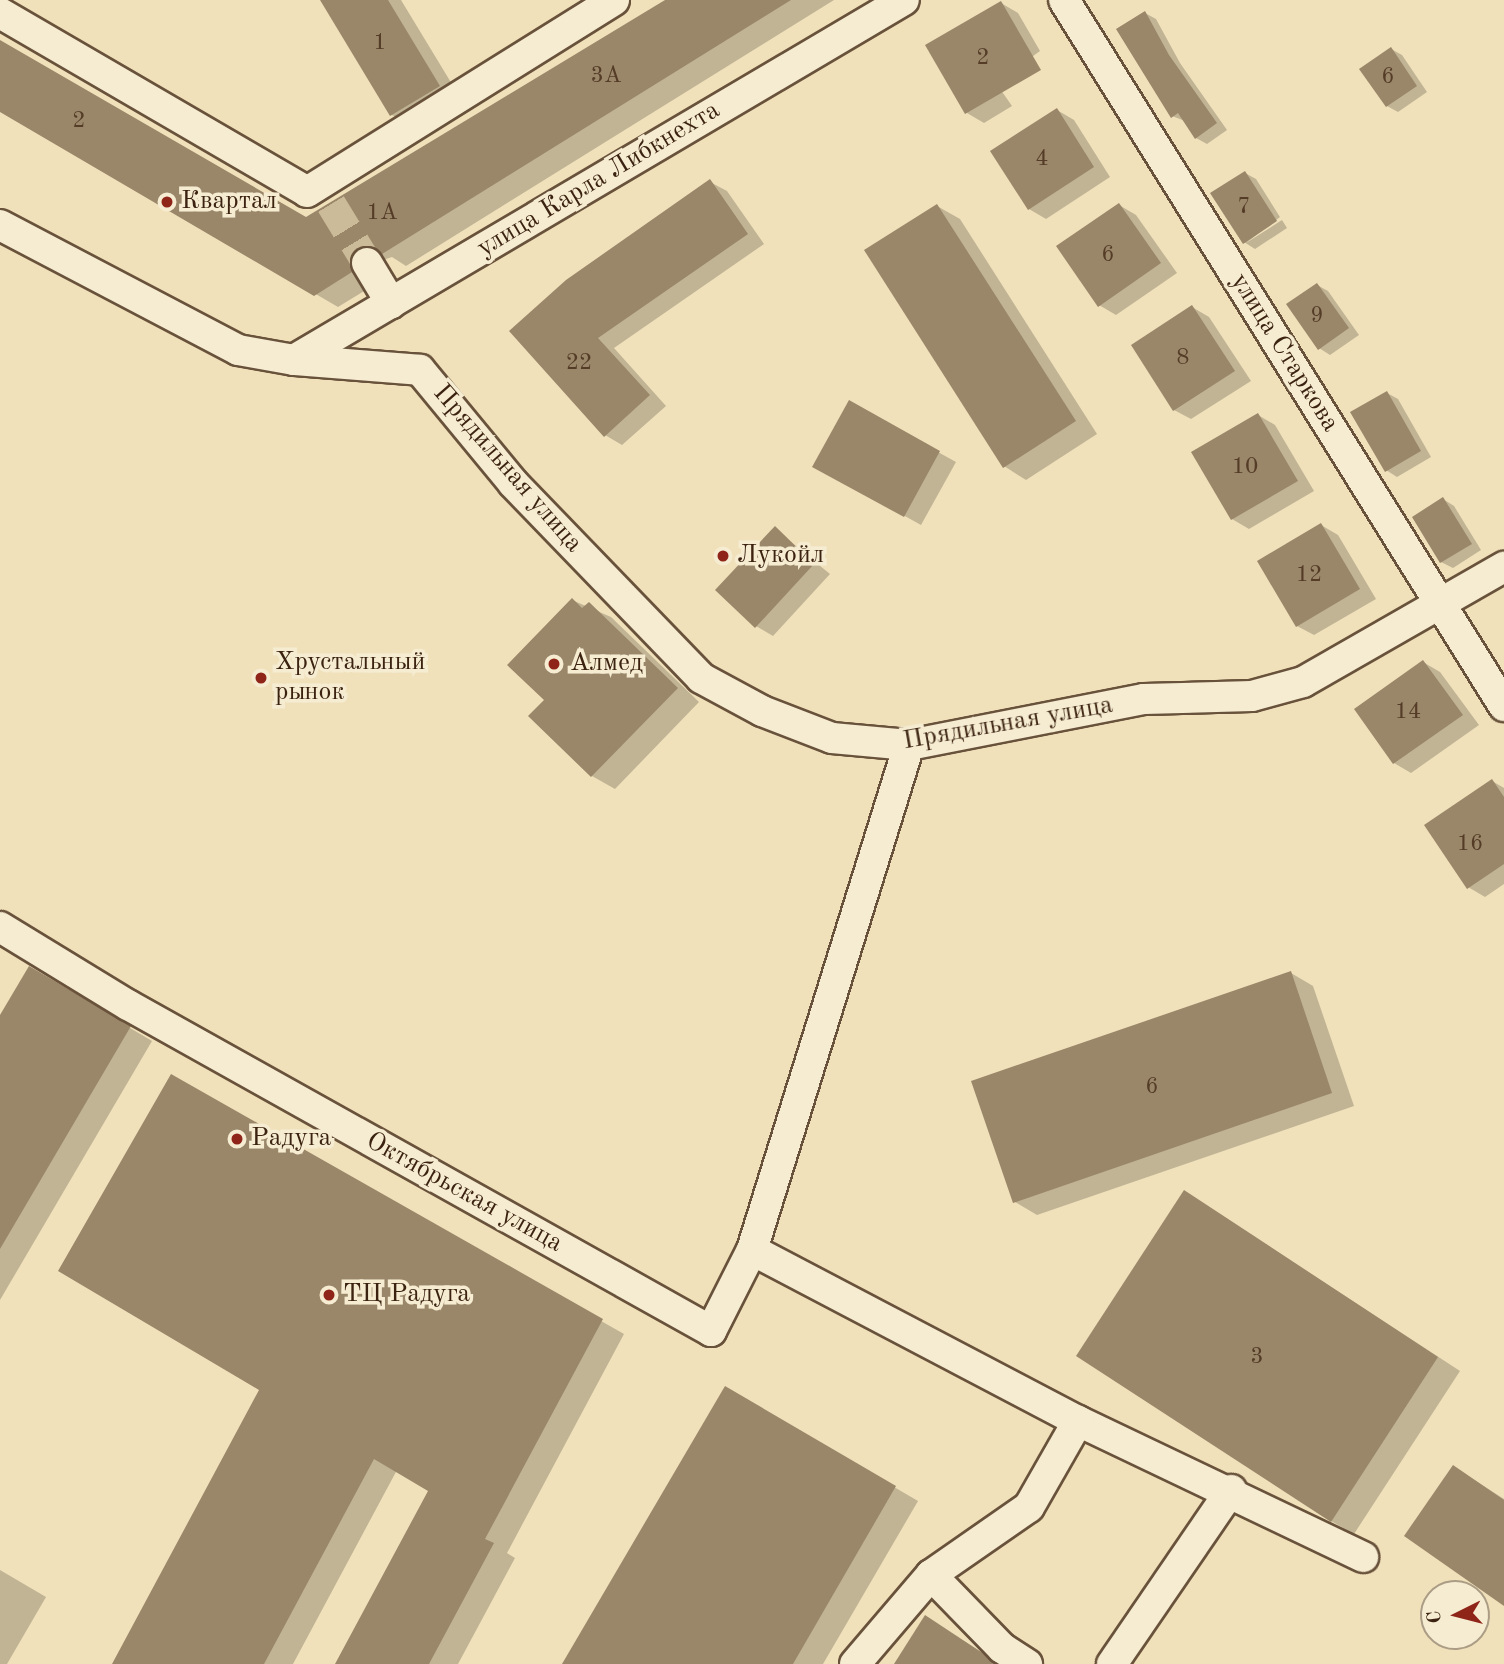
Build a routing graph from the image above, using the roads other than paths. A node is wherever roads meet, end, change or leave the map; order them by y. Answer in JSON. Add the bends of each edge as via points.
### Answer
{"nodes":[{"id":1,"x":614,"y":0,"type":"edge"},
{"id":2,"x":904,"y":0,"type":"edge"},
{"id":3,"x":1064,"y":0,"type":"edge"},
{"id":4,"x":0,"y":13,"type":"edge"},
{"id":5,"x":0,"y":225,"type":"edge"},
{"id":6,"x":367,"y":263,"type":"tunnel mouth"},
{"id":7,"x":391,"y":303,"type":"junction"},
{"id":8,"x":293,"y":360,"type":"junction"},
{"id":9,"x":1504,"y":566,"type":"edge"},
{"id":10,"x":1440,"y":604,"type":"junction"},
{"id":11,"x":1504,"y":706,"type":"edge"},
{"id":12,"x":909,"y":745,"type":"junction"},
{"id":13,"x":0,"y":927,"type":"edge"},
{"id":14,"x":752,"y":1250,"type":"junction"},
{"id":15,"x":1077,"y":1421,"type":"junction"},
{"id":16,"x":1230,"y":1490,"type":"junction"},
{"id":17,"x":1363,"y":1557,"type":"dead end"},
{"id":18,"x":931,"y":1574,"type":"junction"},
{"id":19,"x":855,"y":1664,"type":"edge"},
{"id":20,"x":1027,"y":1664,"type":"edge"},
{"id":21,"x":1112,"y":1664,"type":"edge"}],
"edges":[{"from":1,"to":4,"type":"street","via":[[325,194],[307,192]]},
{"from":2,"to":7,"type":"street","name":"улица Карла Либкнехта"},
{"from":3,"to":10,"type":"street","name":"улица Старкова"},
{"from":5,"to":8,"type":"street","name":"Прядильная улица","via":[[238,350]]},
{"from":6,"to":7,"type":"street"},
{"from":7,"to":8,"type":"street","name":"улица Карла Либкнехта"},
{"from":8,"to":12,"type":"street","name":"Прядильная улица","via":[[420,370],[513,483],[701,678],[794,726],[868,745]]},
{"from":9,"to":10,"type":"street","name":"Прядильная улица"},
{"from":10,"to":11,"type":"street","name":"улица Старкова"},
{"from":10,"to":12,"type":"street","name":"Прядильная улица","via":[[1303,682],[1252,696],[1144,699]]},
{"from":12,"to":14,"type":"street"},
{"from":13,"to":14,"type":"street","name":"Октябрьская улица","via":[[128,1004],[711,1331]]},
{"from":14,"to":15,"type":"street"},
{"from":15,"to":16,"type":"street"},
{"from":15,"to":18,"type":"street","via":[[1029,1507]]},
{"from":16,"to":17,"type":"street"},
{"from":16,"to":21,"type":"street"},
{"from":18,"to":19,"type":"street"},
{"from":18,"to":20,"type":"street","via":[[1002,1648]]}]}
